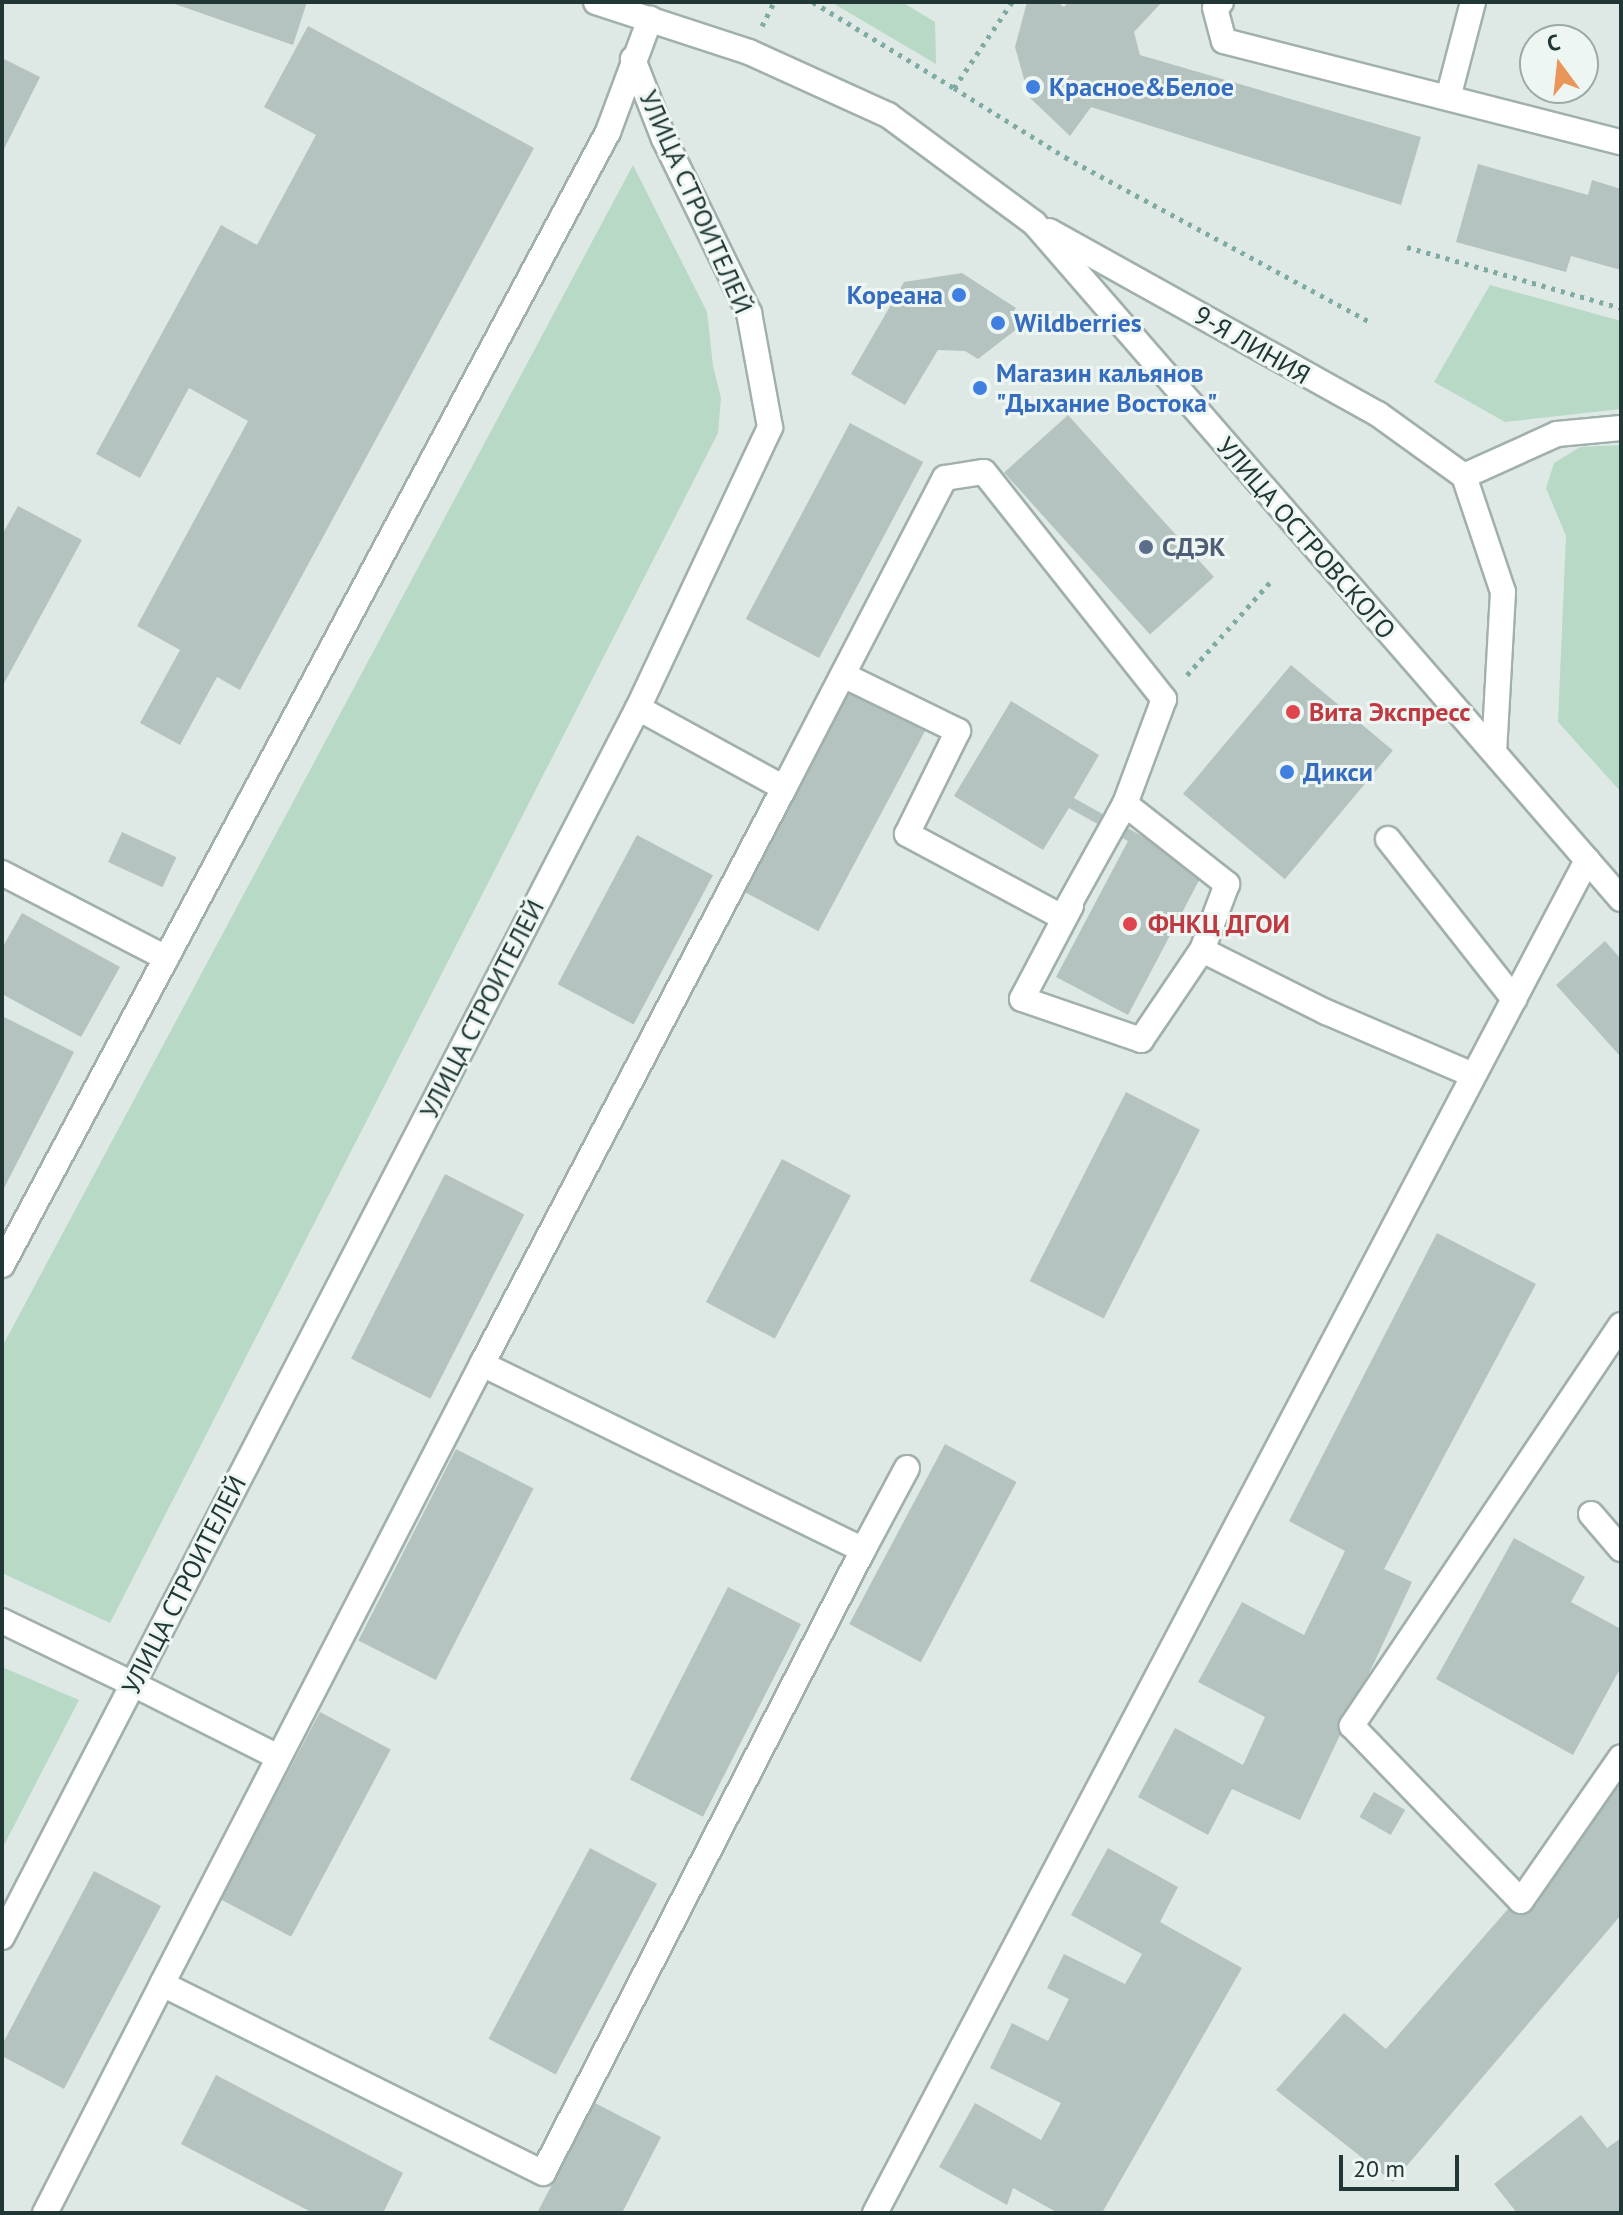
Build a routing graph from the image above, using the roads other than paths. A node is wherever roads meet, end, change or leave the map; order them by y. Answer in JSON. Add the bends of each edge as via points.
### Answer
{"nodes":[{"id":1,"x":596,"y":2,"type":"edge"},
{"id":2,"x":1221,"y":2,"type":"edge"},
{"id":3,"x":1473,"y":2,"type":"edge"},
{"id":4,"x":655,"y":10,"type":"edge"},
{"id":5,"x":633,"y":59,"type":"junction"},
{"id":6,"x":1448,"y":98,"type":"junction"},
{"id":7,"x":1621,"y":142,"type":"edge"},
{"id":8,"x":1034,"y":223,"type":"junction"},
{"id":9,"x":1621,"y":428,"type":"edge"},
{"id":10,"x":1464,"y":476,"type":"junction"},
{"id":11,"x":843,"y":675,"type":"junction"},
{"id":12,"x":638,"y":708,"type":"junction"},
{"id":13,"x":1494,"y":752,"type":"junction"},
{"id":14,"x":784,"y":788,"type":"junction"},
{"id":15,"x":1125,"y":804,"type":"junction"},
{"id":16,"x":1388,"y":839,"type":"dead end"},
{"id":17,"x":1587,"y":860,"type":"junction"},
{"id":18,"x":2,"y":873,"type":"edge"},
{"id":19,"x":1621,"y":899,"type":"edge"},
{"id":20,"x":1202,"y":950,"type":"junction"},
{"id":21,"x":166,"y":958,"type":"junction"},
{"id":22,"x":1514,"y":999,"type":"junction"},
{"id":23,"x":1473,"y":1075,"type":"junction"},
{"id":24,"x":2,"y":1265,"type":"edge"},
{"id":25,"x":1621,"y":1325,"type":"edge"},
{"id":26,"x":482,"y":1364,"type":"junction"},
{"id":27,"x":907,"y":1468,"type":"dead end"},
{"id":28,"x":1591,"y":1514,"type":"dead end"},
{"id":29,"x":1621,"y":1549,"type":"edge"},
{"id":30,"x":863,"y":1550,"type":"junction"},
{"id":31,"x":2,"y":1621,"type":"edge"},
{"id":32,"x":133,"y":1684,"type":"junction"},
{"id":33,"x":278,"y":1757,"type":"junction"},
{"id":34,"x":1621,"y":1757,"type":"edge"},
{"id":35,"x":2,"y":1937,"type":"edge"},
{"id":36,"x":162,"y":1984,"type":"junction"},
{"id":37,"x":45,"y":2213,"type":"edge"},
{"id":38,"x":875,"y":2213,"type":"edge"}],
"edges":[{"from":1,"to":4,"type":"street","name":"УЛИЦА ОСТРОВСКОГО"},
{"from":2,"to":6,"type":"street","via":[[1215,8],[1224,41]]},
{"from":3,"to":6,"type":"street"},
{"from":4,"to":5,"type":"street","name":"УЛИЦА СТРОИТЕЛЕЙ"},
{"from":4,"to":8,"type":"street","name":"УЛИЦА ОСТРОВСКОГО","via":[[888,115]]},
{"from":5,"to":12,"type":"street","name":"УЛИЦА СТРОИТЕЛЕЙ","via":[[664,139],[749,313],[770,427]]},
{"from":5,"to":21,"type":"street","name":"УЛИЦА СТРОИТЕЛЕЙ","via":[[608,132]]},
{"from":6,"to":7,"type":"street"},
{"from":8,"to":10,"type":"street","name":"9-Я ЛИНИЯ","via":[[1378,414]]},
{"from":8,"to":13,"type":"street","name":"УЛИЦА ОСТРОВСКОГО"},
{"from":9,"to":10,"type":"street","via":[[1557,434]]},
{"from":10,"to":13,"type":"street","via":[[1503,592]]},
{"from":11,"to":14,"type":"street"},
{"from":11,"to":15,"type":"street","via":[[958,731],[907,834],[1062,917]]},
{"from":11,"to":15,"type":"street","via":[[945,478],[984,472],[1164,699]]},
{"from":12,"to":14,"type":"street"},
{"from":12,"to":32,"type":"street","name":"УЛИЦА СТРОИТЕЛЕЙ"},
{"from":13,"to":17,"type":"street","name":"УЛИЦА ОСТРОВСКОГО"},
{"from":14,"to":26,"type":"street"},
{"from":15,"to":20,"type":"street","via":[[1227,884]]},
{"from":15,"to":20,"type":"street","via":[[1022,999],[1141,1040]]},
{"from":16,"to":22,"type":"street"},
{"from":17,"to":19,"type":"street","name":"УЛИЦА ОСТРОВСКОГО"},
{"from":17,"to":22,"type":"street"},
{"from":18,"to":21,"type":"street"},
{"from":20,"to":23,"type":"street","via":[[1326,1012]]},
{"from":21,"to":24,"type":"street","name":"УЛИЦА СТРОИТЕЛЕЙ"},
{"from":22,"to":23,"type":"street"},
{"from":23,"to":38,"type":"street"},
{"from":25,"to":34,"type":"street","via":[[1352,1726],[1521,1901]]},
{"from":26,"to":30,"type":"street"},
{"from":26,"to":33,"type":"street"},
{"from":27,"to":30,"type":"street"},
{"from":28,"to":29,"type":"street"},
{"from":30,"to":36,"type":"street","via":[[543,2173]]},
{"from":31,"to":32,"type":"street"},
{"from":32,"to":33,"type":"street"},
{"from":32,"to":35,"type":"street","name":"УЛИЦА СТРОИТЕЛЕЙ"},
{"from":33,"to":36,"type":"street"},
{"from":36,"to":37,"type":"street"}]}
